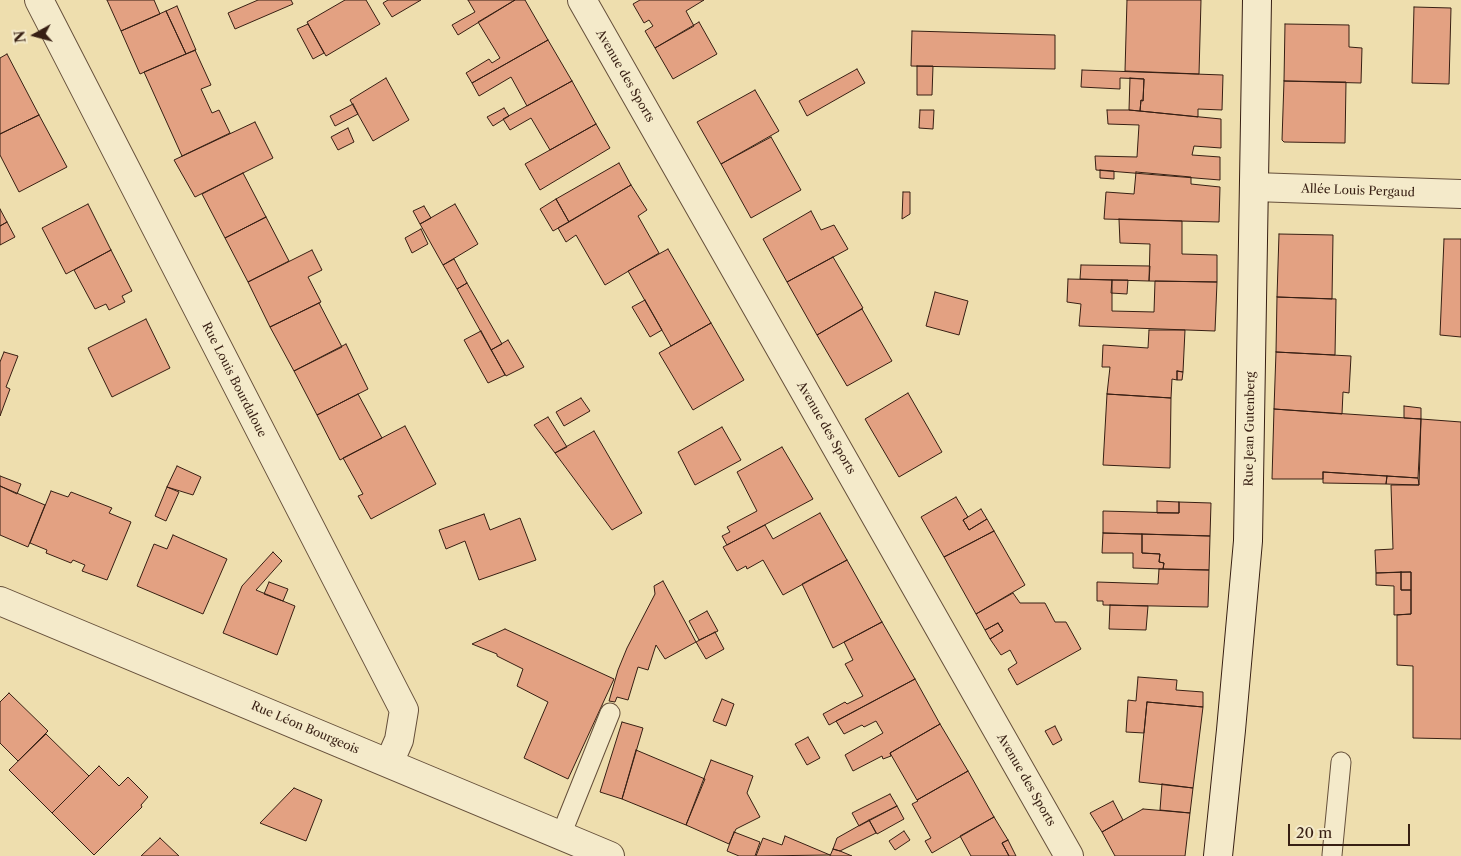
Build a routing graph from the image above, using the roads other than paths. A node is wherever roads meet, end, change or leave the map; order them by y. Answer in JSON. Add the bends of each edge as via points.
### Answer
{"nodes":[{"id":1,"x":39,"y":0,"type":"edge"},
{"id":2,"x":582,"y":0,"type":"edge"},
{"id":3,"x":1257,"y":0,"type":"edge"},
{"id":4,"x":1254,"y":187,"type":"junction"},
{"id":5,"x":1461,"y":194,"type":"edge"},
{"id":6,"x":0,"y":601,"type":"edge"},
{"id":7,"x":610,"y":713,"type":"dead end"},
{"id":8,"x":1341,"y":762,"type":"dead end"},
{"id":9,"x":389,"y":763,"type":"junction"},
{"id":10,"x":560,"y":835,"type":"junction"},
{"id":11,"x":1332,"y":855,"type":"edge"},
{"id":12,"x":610,"y":856,"type":"edge"},
{"id":13,"x":1069,"y":856,"type":"edge"},
{"id":14,"x":1218,"y":856,"type":"edge"}],
"edges":[{"from":1,"to":9,"type":"street","name":"Rue Louis Bourdaloue","via":[[404,710],[399,740]]},
{"from":2,"to":13,"type":"street","name":"Avenue des Sports"},
{"from":3,"to":4,"type":"street","name":"Rue Jean Gutenberg"},
{"from":4,"to":5,"type":"street","name":"Allée Louis Pergaud"},
{"from":4,"to":14,"type":"street","name":"Rue Jean Gutenberg","via":[[1248,541]]},
{"from":6,"to":9,"type":"street","name":"Rue Léon Bourgeois"},
{"from":7,"to":10,"type":"lane"},
{"from":8,"to":11,"type":"lane"},
{"from":9,"to":10,"type":"street","name":"Rue Léon Bourgeois"},
{"from":10,"to":12,"type":"street","name":"Rue Léon Bourgeois"}]}
